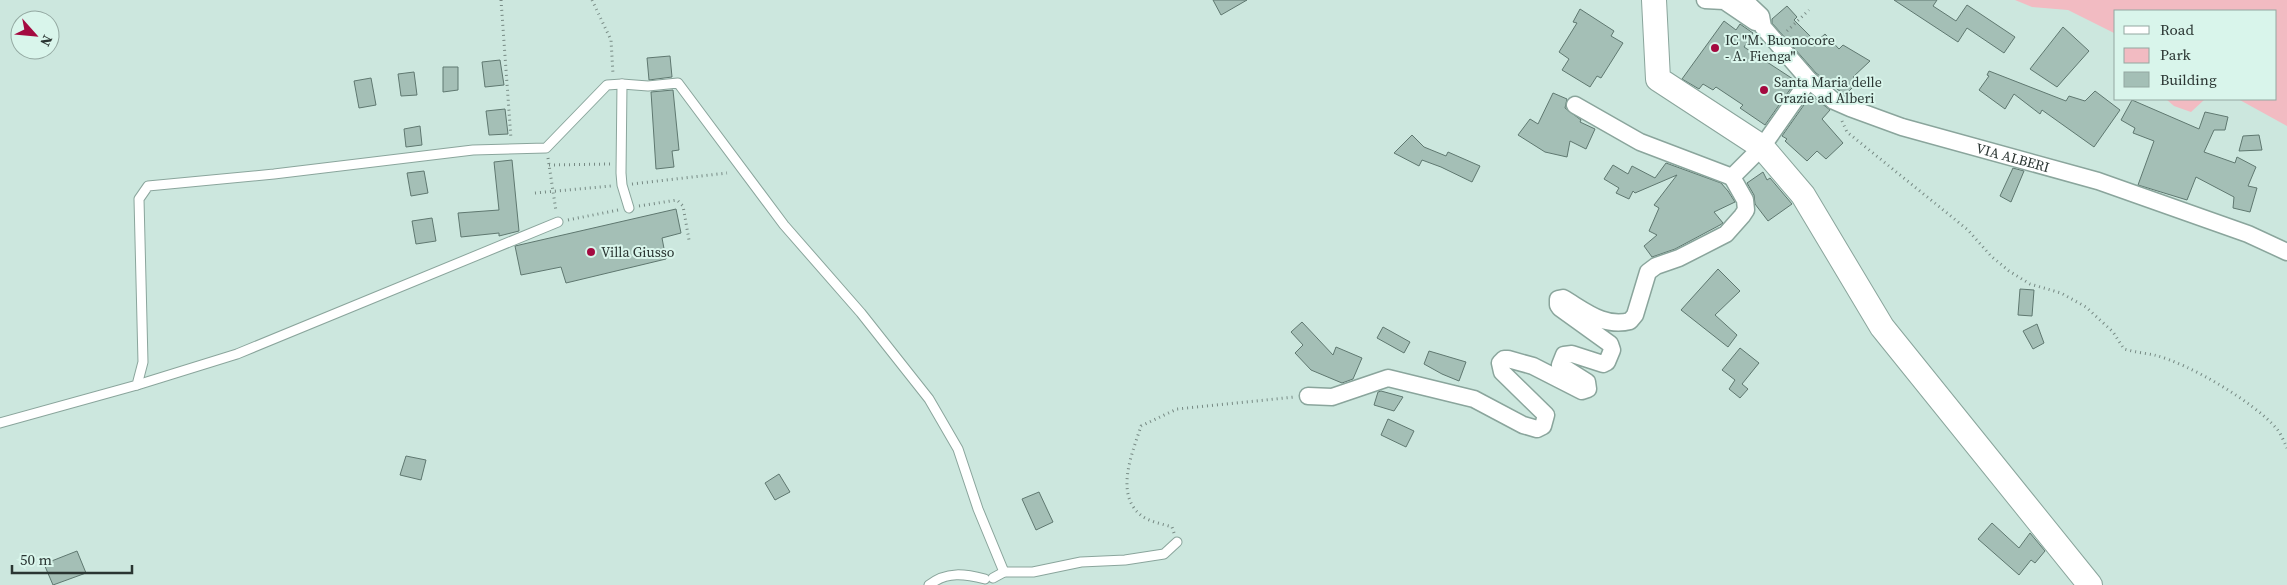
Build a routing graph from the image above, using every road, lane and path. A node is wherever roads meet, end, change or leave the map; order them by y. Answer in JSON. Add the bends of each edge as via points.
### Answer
{"nodes":[{"id":1,"x":502,"y":0,"type":"edge"},
{"id":2,"x":592,"y":0,"type":"edge"},
{"id":3,"x":1654,"y":0,"type":"edge"},
{"id":4,"x":1705,"y":0,"type":"edge"},
{"id":5,"x":1744,"y":0,"type":"edge"},
{"id":6,"x":1809,"y":10,"type":"dead end"},
{"id":7,"x":1763,"y":27,"type":"junction"},
{"id":8,"x":1775,"y":42,"type":"junction"},
{"id":9,"x":1809,"y":80,"type":"junction"},
{"id":10,"x":618,"y":84,"type":"junction"},
{"id":11,"x":1834,"y":101,"type":"junction"},
{"id":12,"x":1575,"y":105,"type":"dead end"},
{"id":13,"x":1762,"y":147,"type":"junction"},
{"id":14,"x":546,"y":148,"type":"junction"},
{"id":15,"x":511,"y":149,"type":"junction"},
{"id":16,"x":621,"y":164,"type":"junction"},
{"id":17,"x":549,"y":165,"type":"junction"},
{"id":18,"x":1732,"y":177,"type":"junction"},
{"id":19,"x":552,"y":191,"type":"dead end"},
{"id":20,"x":629,"y":208,"type":"dead end"},
{"id":21,"x":558,"y":222,"type":"dead end"},
{"id":22,"x":2287,"y":252,"type":"edge"},
{"id":23,"x":137,"y":385,"type":"junction"},
{"id":24,"x":1308,"y":396,"type":"joint"},
{"id":25,"x":0,"y":423,"type":"edge"},
{"id":26,"x":2287,"y":448,"type":"edge"},
{"id":27,"x":1177,"y":542,"type":"joint"},
{"id":28,"x":1004,"y":572,"type":"junction"},
{"id":29,"x":929,"y":585,"type":"edge"},
{"id":30,"x":2090,"y":585,"type":"edge"}],
"edges":[{"from":1,"to":15,"type":"path"},
{"from":2,"to":10,"type":"path","via":[[611,40]]},
{"from":3,"to":13,"type":"street","via":[[1658,79]]},
{"from":4,"to":7,"type":"street","name":"VIA ALBERI","via":[[1724,1]]},
{"from":5,"to":7,"type":"street","name":"VIA ALBERI","via":[[1760,16]]},
{"from":6,"to":8,"type":"path"},
{"from":7,"to":8,"type":"street","name":"VIA ALBERI"},
{"from":8,"to":9,"type":"street","name":"VIA ALBERI"},
{"from":9,"to":11,"type":"street","name":"VIA ALBERI"},
{"from":9,"to":13,"type":"street"},
{"from":10,"to":14,"type":"lane","via":[[607,85]]},
{"from":10,"to":16,"type":"lane"},
{"from":10,"to":28,"type":"lane","via":[[678,84],[784,225],[929,398],[958,449]]},
{"from":11,"to":22,"type":"street","name":"VIA ALBERI","via":[[1902,127],[2098,181],[2248,234]]},
{"from":11,"to":26,"type":"path","via":[[1847,132],[1968,230],[2009,271],[2030,284],[2061,293],[2086,307],[2113,332],[2124,349],[2178,363],[2222,387],[2261,412],[2278,430]]},
{"from":12,"to":18,"type":"street","via":[[1640,142]]},
{"from":13,"to":18,"type":"street"},
{"from":13,"to":30,"type":"street","via":[[1803,195],[1882,327]]},
{"from":14,"to":15,"type":"lane"},
{"from":14,"to":17,"type":"path"},
{"from":15,"to":23,"type":"lane","via":[[473,150],[148,186],[139,199],[143,362]]},
{"from":16,"to":17,"type":"path"},
{"from":16,"to":20,"type":"lane","via":[[622,185]]},
{"from":17,"to":19,"type":"path"},
{"from":18,"to":24,"type":"street","via":[[1745,200],[1746,210],[1742,216],[1726,234],[1648,272],[1635,315],[1630,321],[1608,322],[1563,298],[1557,301],[1560,308],[1610,344],[1612,350],[1603,364],[1572,354],[1564,355],[1560,365],[1587,382],[1588,389],[1582,391],[1533,366],[1508,359],[1500,363],[1502,372],[1546,415],[1543,426],[1537,429],[1523,425],[1474,399],[1388,378],[1332,397]]},
{"from":21,"to":23,"type":"lane","via":[[237,354]]},
{"from":23,"to":25,"type":"lane"},
{"from":24,"to":27,"type":"path","via":[[1177,409],[1141,426],[1127,482],[1128,500],[1143,517],[1172,527]]},
{"from":27,"to":28,"type":"lane","via":[[1164,554],[1082,562],[1033,572]]},
{"from":28,"to":29,"type":"lane","via":[[989,579],[962,573]]}]}
